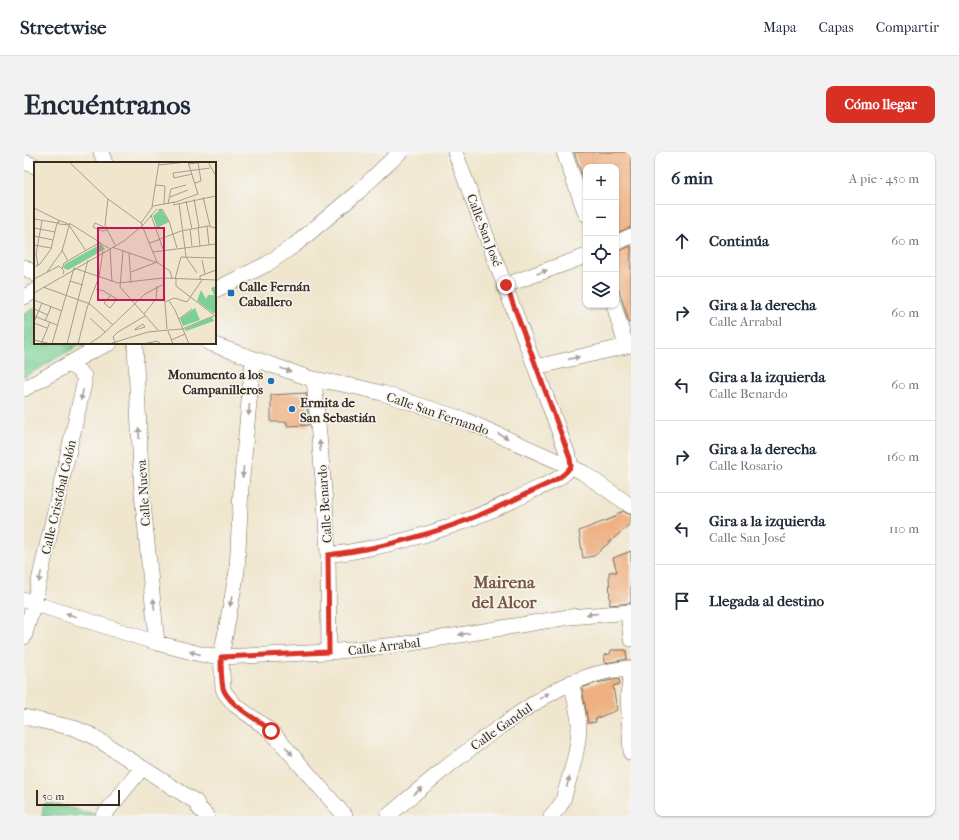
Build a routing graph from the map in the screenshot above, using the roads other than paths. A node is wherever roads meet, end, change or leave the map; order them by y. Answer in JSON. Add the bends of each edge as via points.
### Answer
{"nodes":[{"id":1,"x":100,"y":152,"type":"edge"},
{"id":2,"x":400,"y":152,"type":"edge"},
{"id":3,"x":455,"y":152,"type":"edge"},
{"id":4,"x":564,"y":152,"type":"edge"},
{"id":5,"x":24,"y":162,"type":"edge"},
{"id":6,"x":105,"y":162,"type":"edge"},
{"id":7,"x":34,"y":166,"type":"edge"},
{"id":8,"x":583,"y":206,"type":"edge"},
{"id":9,"x":631,"y":236,"type":"edge"},
{"id":10,"x":619,"y":242,"type":"edge"},
{"id":11,"x":583,"y":257,"type":"edge"},
{"id":12,"x":24,"y":267,"type":"edge"},
{"id":13,"x":34,"y":273,"type":"edge"},
{"id":14,"x":506,"y":285,"type":"junction"},
{"id":15,"x":216,"y":290,"type":"edge"},
{"id":16,"x":34,"y":292,"type":"edge"},
{"id":17,"x":24,"y":297,"type":"edge"},
{"id":18,"x":615,"y":308,"type":"edge"},
{"id":19,"x":106,"y":344,"type":"edge"},
{"id":20,"x":135,"y":344,"type":"edge"},
{"id":21,"x":212,"y":344,"type":"edge"},
{"id":22,"x":628,"y":346,"type":"edge"},
{"id":23,"x":93,"y":347,"type":"edge"},
{"id":24,"x":253,"y":359,"type":"junction"},
{"id":25,"x":70,"y":362,"type":"junction"},
{"id":26,"x":536,"y":367,"type":"junction"},
{"id":27,"x":314,"y":379,"type":"junction"},
{"id":28,"x":24,"y":389,"type":"edge"},
{"id":29,"x":571,"y":466,"type":"junction"},
{"id":30,"x":631,"y":506,"type":"edge"},
{"id":31,"x":328,"y":555,"type":"junction"},
{"id":32,"x":29,"y":601,"type":"edge"},
{"id":33,"x":630,"y":612,"type":"edge"},
{"id":34,"x":24,"y":637,"type":"edge"},
{"id":35,"x":631,"y":638,"type":"edge"},
{"id":36,"x":157,"y":643,"type":"junction"},
{"id":37,"x":329,"y":652,"type":"junction"},
{"id":38,"x":221,"y":657,"type":"junction"},
{"id":39,"x":631,"y":675,"type":"edge"},
{"id":40,"x":571,"y":682,"type":"junction"},
{"id":41,"x":24,"y":717,"type":"edge"},
{"id":42,"x":631,"y":752,"type":"edge"},
{"id":43,"x":142,"y":768,"type":"junction"},
{"id":44,"x":201,"y":813,"type":"edge"},
{"id":45,"x":103,"y":816,"type":"edge"},
{"id":46,"x":345,"y":816,"type":"edge"},
{"id":47,"x":388,"y":816,"type":"edge"},
{"id":48,"x":551,"y":816,"type":"edge"}],
"edges":[{"from":1,"to":6,"type":"street"},
{"from":2,"to":15,"type":"street","via":[[358,192],[284,253]]},
{"from":3,"to":14,"type":"street","name":"Calle San José"},
{"from":4,"to":8,"type":"street"},
{"from":5,"to":7,"type":"street"},
{"from":9,"to":10,"type":"street"},
{"from":14,"to":11,"type":"street","one_way":true},
{"from":12,"to":13,"type":"street"},
{"from":14,"to":26,"type":"street","name":"Calle San José"},
{"from":16,"to":17,"type":"street"},
{"from":18,"to":22,"type":"street"},
{"from":19,"to":23,"type":"street"},
{"from":36,"to":20,"type":"street","name":"Calle Nueva","one_way":true,"via":[[142,493]]},
{"from":21,"to":24,"type":"street","name":"Calle San Fernando"},
{"from":26,"to":22,"type":"street","one_way":true},
{"from":23,"to":25,"type":"street"},
{"from":24,"to":27,"type":"street","name":"Calle San Fernando","one_way":true},
{"from":24,"to":38,"type":"street","one_way":true,"via":[[241,488],[237,571]]},
{"from":25,"to":28,"type":"street"},
{"from":25,"to":32,"type":"street","name":"Calle Cristóbal Colón","one_way":true,"via":[[84,376],[84,384]]},
{"from":26,"to":29,"type":"street","name":"Calle San José"},
{"from":27,"to":29,"type":"street","name":"Calle San Fernando","one_way":true,"via":[[382,393],[465,420]]},
{"from":31,"to":27,"type":"street","name":"Calle Benardo","one_way":true},
{"from":29,"to":30,"type":"street","name":"Calle San Fernando"},
{"from":29,"to":31,"type":"street","via":[[564,475],[554,481],[472,518],[388,546]]},
{"from":31,"to":37,"type":"street","name":"Calle Benardo"},
{"from":32,"to":34,"type":"street","name":"Calle Cristóbal Colón"},
{"from":36,"to":32,"type":"street","name":"Calle Arrabal","one_way":true},
{"from":33,"to":35,"type":"street"},
{"from":33,"to":37,"type":"street","name":"Calle Arrabal","one_way":true,"via":[[569,616],[405,644]]},
{"from":38,"to":36,"type":"street","name":"Calle Arrabal","one_way":true},
{"from":37,"to":38,"type":"street","name":"Calle Arrabal"},
{"from":38,"to":46,"type":"street","one_way":true,"via":[[223,688],[235,705],[271,731]]},
{"from":39,"to":40,"type":"street","name":"Calle Gandul","via":[[608,671]]},
{"from":39,"to":42,"type":"street","via":[[628,695]]},
{"from":47,"to":40,"type":"street","name":"Calle Gandul","one_way":true,"via":[[474,745],[548,694]]},
{"from":48,"to":40,"type":"street","one_way":true,"via":[[563,800],[576,750],[579,724]]},
{"from":41,"to":43,"type":"street","via":[[83,731]]},
{"from":43,"to":44,"type":"street","via":[[196,802]]},
{"from":43,"to":45,"type":"street"}]}
